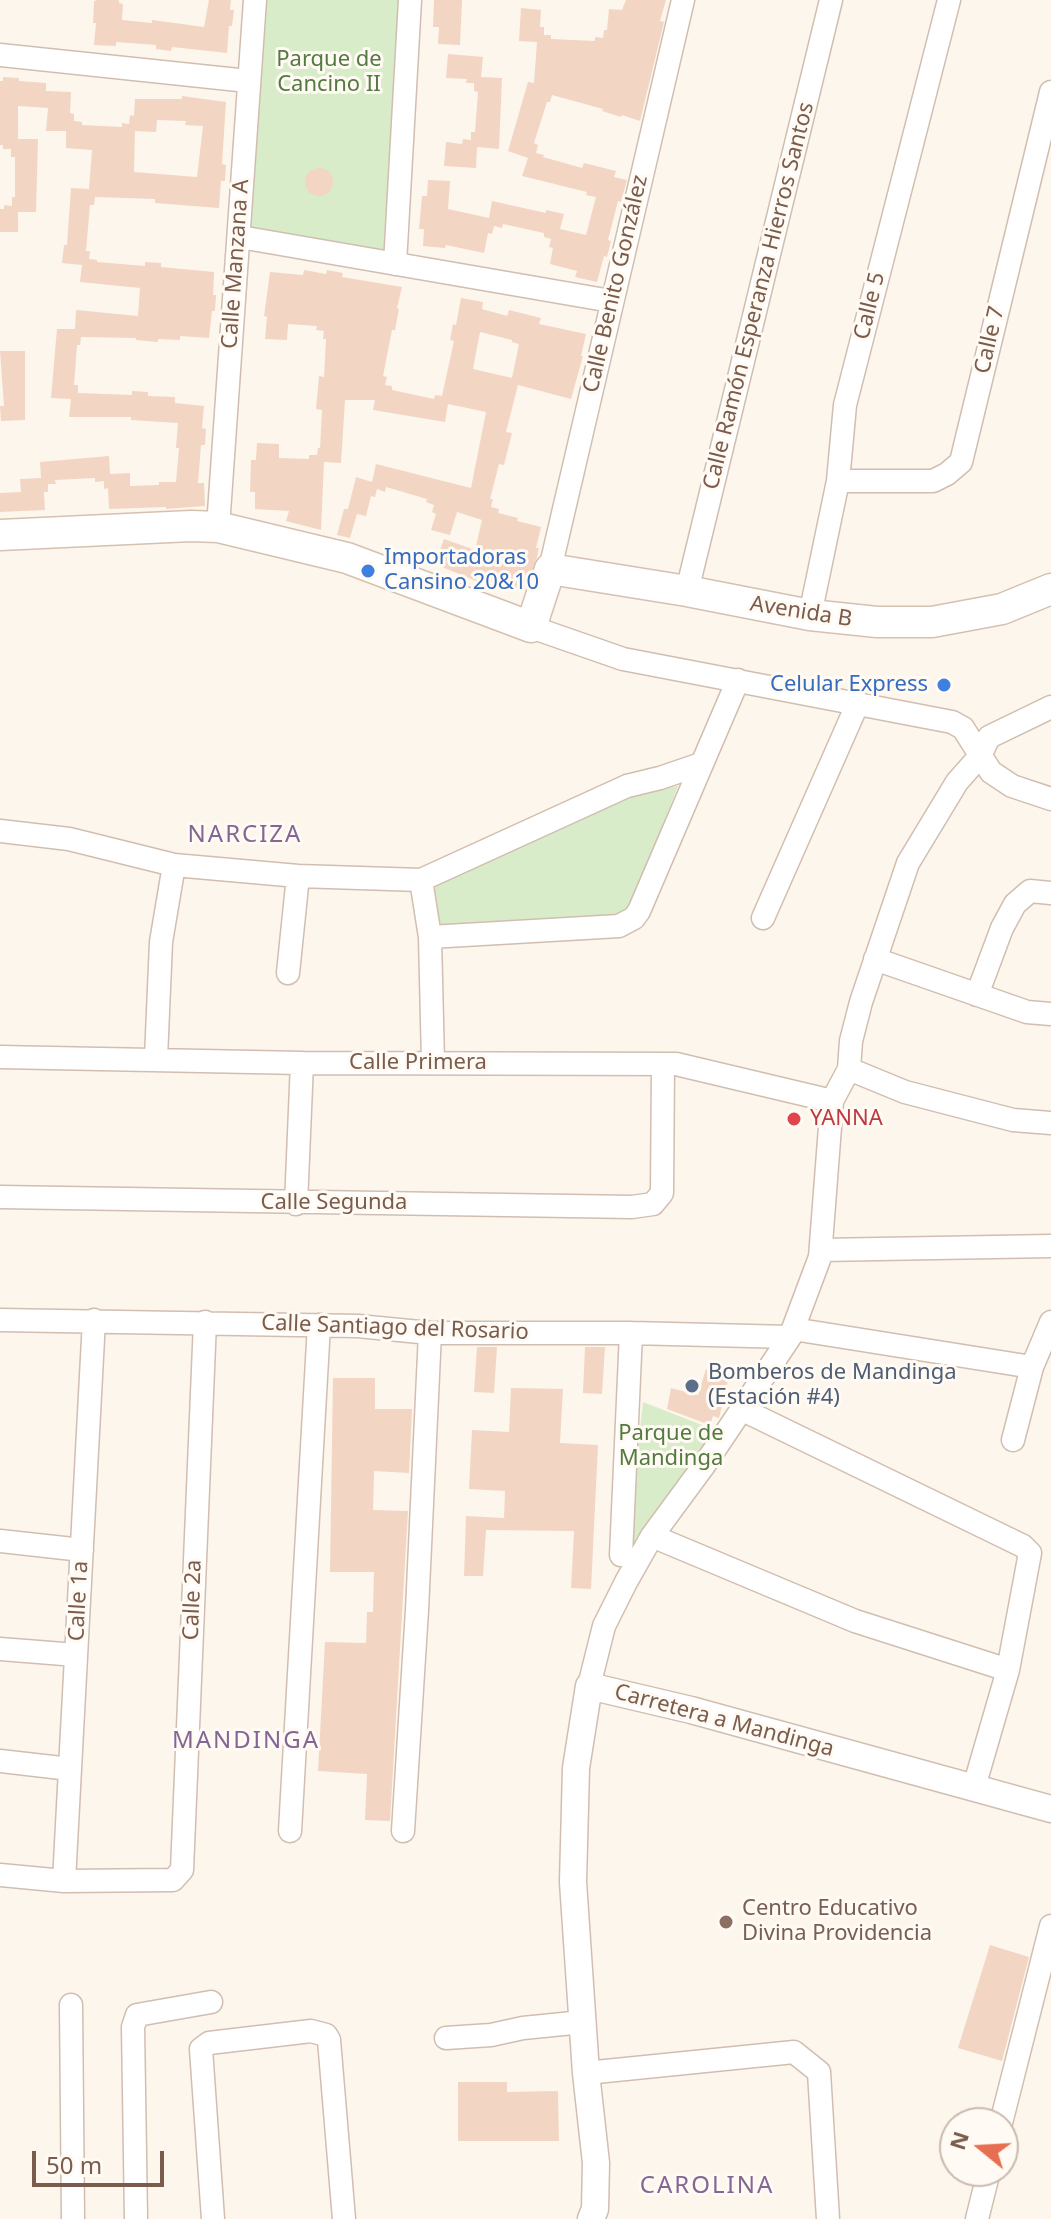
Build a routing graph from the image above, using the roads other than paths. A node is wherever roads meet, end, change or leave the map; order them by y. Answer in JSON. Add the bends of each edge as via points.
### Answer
{"nodes":[{"id":1,"x":255,"y":0,"type":"edge"},
{"id":2,"x":410,"y":0,"type":"edge"},
{"id":3,"x":683,"y":0,"type":"edge"},
{"id":4,"x":831,"y":0,"type":"edge"},
{"id":5,"x":949,"y":0,"type":"edge"},
{"id":6,"x":0,"y":55,"type":"edge"},
{"id":7,"x":248,"y":81,"type":"junction"},
{"id":8,"x":1051,"y":92,"type":"edge"},
{"id":9,"x":240,"y":237,"type":"junction"},
{"id":10,"x":395,"y":264,"type":"junction"},
{"id":11,"x":611,"y":301,"type":"junction"},
{"id":12,"x":838,"y":481,"type":"junction"},
{"id":13,"x":218,"y":527,"type":"junction"},
{"id":14,"x":0,"y":535,"type":"edge"},
{"id":15,"x":550,"y":569,"type":"junction"},
{"id":16,"x":1051,"y":589,"type":"edge"},
{"id":17,"x":687,"y":591,"type":"junction"},
{"id":18,"x":810,"y":615,"type":"junction"},
{"id":19,"x":531,"y":627,"type":"junction"},
{"id":20,"x":738,"y":680,"type":"junction"},
{"id":21,"x":857,"y":705,"type":"junction"},
{"id":22,"x":1051,"y":707,"type":"edge"},
{"id":23,"x":980,"y":756,"type":"junction"},
{"id":24,"x":701,"y":764,"type":"junction"},
{"id":25,"x":1051,"y":799,"type":"edge"},
{"id":26,"x":0,"y":831,"type":"edge"},
{"id":27,"x":174,"y":865,"type":"junction"},
{"id":28,"x":298,"y":876,"type":"junction"},
{"id":29,"x":421,"y":880,"type":"junction"},
{"id":30,"x":1051,"y":893,"type":"edge"},
{"id":31,"x":763,"y":918,"type":"dead end"},
{"id":32,"x":430,"y":937,"type":"junction"},
{"id":33,"x":875,"y":959,"type":"junction"},
{"id":34,"x":288,"y":973,"type":"dead end"},
{"id":35,"x":977,"y":995,"type":"junction"},
{"id":36,"x":1051,"y":1014,"type":"edge"},
{"id":37,"x":0,"y":1057,"type":"edge"},
{"id":38,"x":156,"y":1058,"type":"junction"},
{"id":39,"x":302,"y":1063,"type":"junction"},
{"id":40,"x":433,"y":1063,"type":"junction"},
{"id":41,"x":663,"y":1064,"type":"junction"},
{"id":42,"x":849,"y":1069,"type":"junction"},
{"id":43,"x":832,"y":1101,"type":"junction"},
{"id":44,"x":1051,"y":1123,"type":"edge"},
{"id":45,"x":0,"y":1197,"type":"edge"},
{"id":46,"x":296,"y":1204,"type":"junction"},
{"id":47,"x":1051,"y":1246,"type":"edge"},
{"id":48,"x":821,"y":1250,"type":"junction"},
{"id":49,"x":0,"y":1320,"type":"edge"},
{"id":50,"x":94,"y":1320,"type":"junction"},
{"id":51,"x":205,"y":1322,"type":"junction"},
{"id":52,"x":1051,"y":1322,"type":"edge"},
{"id":53,"x":319,"y":1325,"type":"junction"},
{"id":54,"x":430,"y":1333,"type":"junction"},
{"id":55,"x":631,"y":1333,"type":"junction"},
{"id":56,"x":792,"y":1333,"type":"junction"},
{"id":57,"x":1032,"y":1367,"type":"junction"},
{"id":58,"x":741,"y":1409,"type":"junction"},
{"id":59,"x":1013,"y":1440,"type":"dead end"},
{"id":60,"x":652,"y":1536,"type":"junction"},
{"id":61,"x":0,"y":1541,"type":"edge"},
{"id":62,"x":82,"y":1550,"type":"junction"},
{"id":63,"x":621,"y":1555,"type":"dead end"},
{"id":64,"x":0,"y":1649,"type":"edge"},
{"id":65,"x":76,"y":1655,"type":"junction"},
{"id":66,"x":1008,"y":1670,"type":"junction"},
{"id":67,"x":589,"y":1686,"type":"junction"},
{"id":68,"x":0,"y":1761,"type":"edge"},
{"id":69,"x":70,"y":1769,"type":"junction"},
{"id":70,"x":974,"y":1787,"type":"junction"},
{"id":71,"x":1051,"y":1809,"type":"edge"},
{"id":72,"x":290,"y":1831,"type":"dead end"},
{"id":73,"x":403,"y":1831,"type":"dead end"},
{"id":74,"x":0,"y":1875,"type":"edge"},
{"id":75,"x":64,"y":1881,"type":"junction"},
{"id":76,"x":1051,"y":1926,"type":"edge"},
{"id":77,"x":1047,"y":1960,"type":"edge"},
{"id":78,"x":211,"y":2002,"type":"dead end"},
{"id":79,"x":71,"y":2005,"type":"dead end"},
{"id":80,"x":583,"y":2022,"type":"junction"},
{"id":81,"x":446,"y":2038,"type":"dead end"},
{"id":82,"x":586,"y":2073,"type":"junction"},
{"id":83,"x":1006,"y":2107,"type":"edge"},
{"id":84,"x":985,"y":2187,"type":"edge"},
{"id":85,"x":73,"y":2219,"type":"edge"},
{"id":86,"x":136,"y":2219,"type":"edge"},
{"id":87,"x":213,"y":2219,"type":"edge"},
{"id":88,"x":344,"y":2219,"type":"edge"},
{"id":89,"x":591,"y":2219,"type":"edge"},
{"id":90,"x":828,"y":2219,"type":"edge"},
{"id":91,"x":977,"y":2219,"type":"edge"}],
"edges":[{"from":1,"to":7,"type":"street","name":"Calle Manzana A"},
{"from":2,"to":10,"type":"street"},
{"from":3,"to":11,"type":"street","name":"Calle Benito González"},
{"from":4,"to":17,"type":"street","name":"Calle Ramón Esperanza Hierros Santos"},
{"from":5,"to":12,"type":"street","name":"Calle 5","via":[[845,405]]},
{"from":6,"to":7,"type":"street"},
{"from":7,"to":9,"type":"street","name":"Calle Manzana A"},
{"from":8,"to":12,"type":"street","name":"Calle 7","via":[[961,462],[933,481]]},
{"from":9,"to":10,"type":"street"},
{"from":9,"to":13,"type":"street","name":"Calle Manzana A"},
{"from":10,"to":11,"type":"street"},
{"from":11,"to":15,"type":"street","name":"Calle Benito González"},
{"from":12,"to":18,"type":"street","name":"Calle 5"},
{"from":13,"to":14,"type":"main road"},
{"from":13,"to":19,"type":"main road","via":[[347,558]]},
{"from":15,"to":17,"type":"main road","name":"Avenida B"},
{"from":15,"to":19,"type":"main road"},
{"from":16,"to":18,"type":"main road","name":"Avenida B","via":[[1002,609],[932,622]]},
{"from":17,"to":18,"type":"main road","name":"Avenida B"},
{"from":19,"to":20,"type":"street","via":[[623,659]]},
{"from":20,"to":21,"type":"street"},
{"from":20,"to":24,"type":"street"},
{"from":21,"to":23,"type":"street","via":[[952,722],[963,728]]},
{"from":21,"to":31,"type":"street"},
{"from":22,"to":23,"type":"street","via":[[989,737]]},
{"from":23,"to":25,"type":"street","via":[[991,772],[1012,786]]},
{"from":23,"to":33,"type":"street","via":[[957,782],[908,863]]},
{"from":24,"to":29,"type":"street","via":[[627,786]]},
{"from":24,"to":32,"type":"street","via":[[639,911],[626,924]]},
{"from":26,"to":27,"type":"street","via":[[69,839]]},
{"from":27,"to":28,"type":"street"},
{"from":27,"to":38,"type":"street","via":[[161,942]]},
{"from":28,"to":29,"type":"street"},
{"from":28,"to":34,"type":"street"},
{"from":29,"to":32,"type":"street"},
{"from":30,"to":35,"type":"street","via":[[1030,891],[1015,904]]},
{"from":32,"to":40,"type":"street"},
{"from":33,"to":35,"type":"street"},
{"from":33,"to":42,"type":"street"},
{"from":35,"to":36,"type":"street","via":[[1027,1012]]},
{"from":37,"to":38,"type":"street","name":"Calle Primera"},
{"from":38,"to":39,"type":"street","name":"Calle Primera"},
{"from":39,"to":40,"type":"street","name":"Calle Primera"},
{"from":39,"to":46,"type":"street"},
{"from":40,"to":41,"type":"street","name":"Calle Primera"},
{"from":41,"to":43,"type":"street","name":"Calle Primera"},
{"from":41,"to":46,"type":"street","name":"Calle Segunda","via":[[662,1193],[653,1204]]},
{"from":42,"to":43,"type":"street"},
{"from":42,"to":44,"type":"street","via":[[905,1092],[1013,1120]]},
{"from":43,"to":48,"type":"street"},
{"from":45,"to":46,"type":"street","name":"Calle Segunda"},
{"from":47,"to":48,"type":"street"},
{"from":48,"to":56,"type":"street"},
{"from":49,"to":50,"type":"street","name":"Calle Santiago del Rosario"},
{"from":50,"to":51,"type":"street","name":"Calle Santiago del Rosario"},
{"from":50,"to":62,"type":"street","name":"Calle 1a"},
{"from":51,"to":53,"type":"street","name":"Calle Santiago del Rosario"},
{"from":51,"to":75,"type":"street","name":"Calle 2a","via":[[182,1870],[173,1880]]},
{"from":52,"to":57,"type":"street"},
{"from":53,"to":54,"type":"street","name":"Calle Santiago del Rosario"},
{"from":53,"to":72,"type":"street"},
{"from":54,"to":55,"type":"street","name":"Calle Santiago del Rosario"},
{"from":54,"to":73,"type":"street"},
{"from":55,"to":56,"type":"street","name":"Calle Santiago del Rosario"},
{"from":55,"to":63,"type":"street"},
{"from":56,"to":57,"type":"street","name":"Calle Santiago del Rosario"},
{"from":56,"to":58,"type":"street"},
{"from":57,"to":59,"type":"street"},
{"from":58,"to":60,"type":"street"},
{"from":58,"to":66,"type":"street","via":[[1023,1546],[1030,1553]]},
{"from":60,"to":66,"type":"street","via":[[855,1621]]},
{"from":60,"to":67,"type":"street","via":[[604,1626]]},
{"from":61,"to":62,"type":"street"},
{"from":62,"to":65,"type":"street","name":"Calle 1a"},
{"from":64,"to":65,"type":"street"},
{"from":65,"to":69,"type":"street","name":"Calle 1a"},
{"from":66,"to":70,"type":"street"},
{"from":67,"to":70,"type":"street","name":"Carretera a Mandinga"},
{"from":67,"to":80,"type":"street","name":"Carretera a Mandinga","via":[[576,1768],[573,1882]]},
{"from":68,"to":69,"type":"street"},
{"from":69,"to":75,"type":"street","name":"Calle 1a"},
{"from":70,"to":71,"type":"street","name":"Carretera a Mandinga"},
{"from":74,"to":75,"type":"street"},
{"from":76,"to":77,"type":"street"},
{"from":77,"to":83,"type":"street"},
{"from":78,"to":86,"type":"street","via":[[137,2015]]},
{"from":79,"to":85,"type":"street"},
{"from":80,"to":81,"type":"street"},
{"from":80,"to":82,"type":"street","name":"Carretera a Mandinga"},
{"from":82,"to":89,"type":"street","name":"Carretera a Mandinga","via":[[596,2163]]},
{"from":82,"to":90,"type":"street","via":[[794,2052],[819,2072]]},
{"from":84,"to":91,"type":"street"},
{"from":87,"to":88,"type":"street","via":[[201,2049],[209,2043],[311,2031],[329,2040]]}]}
